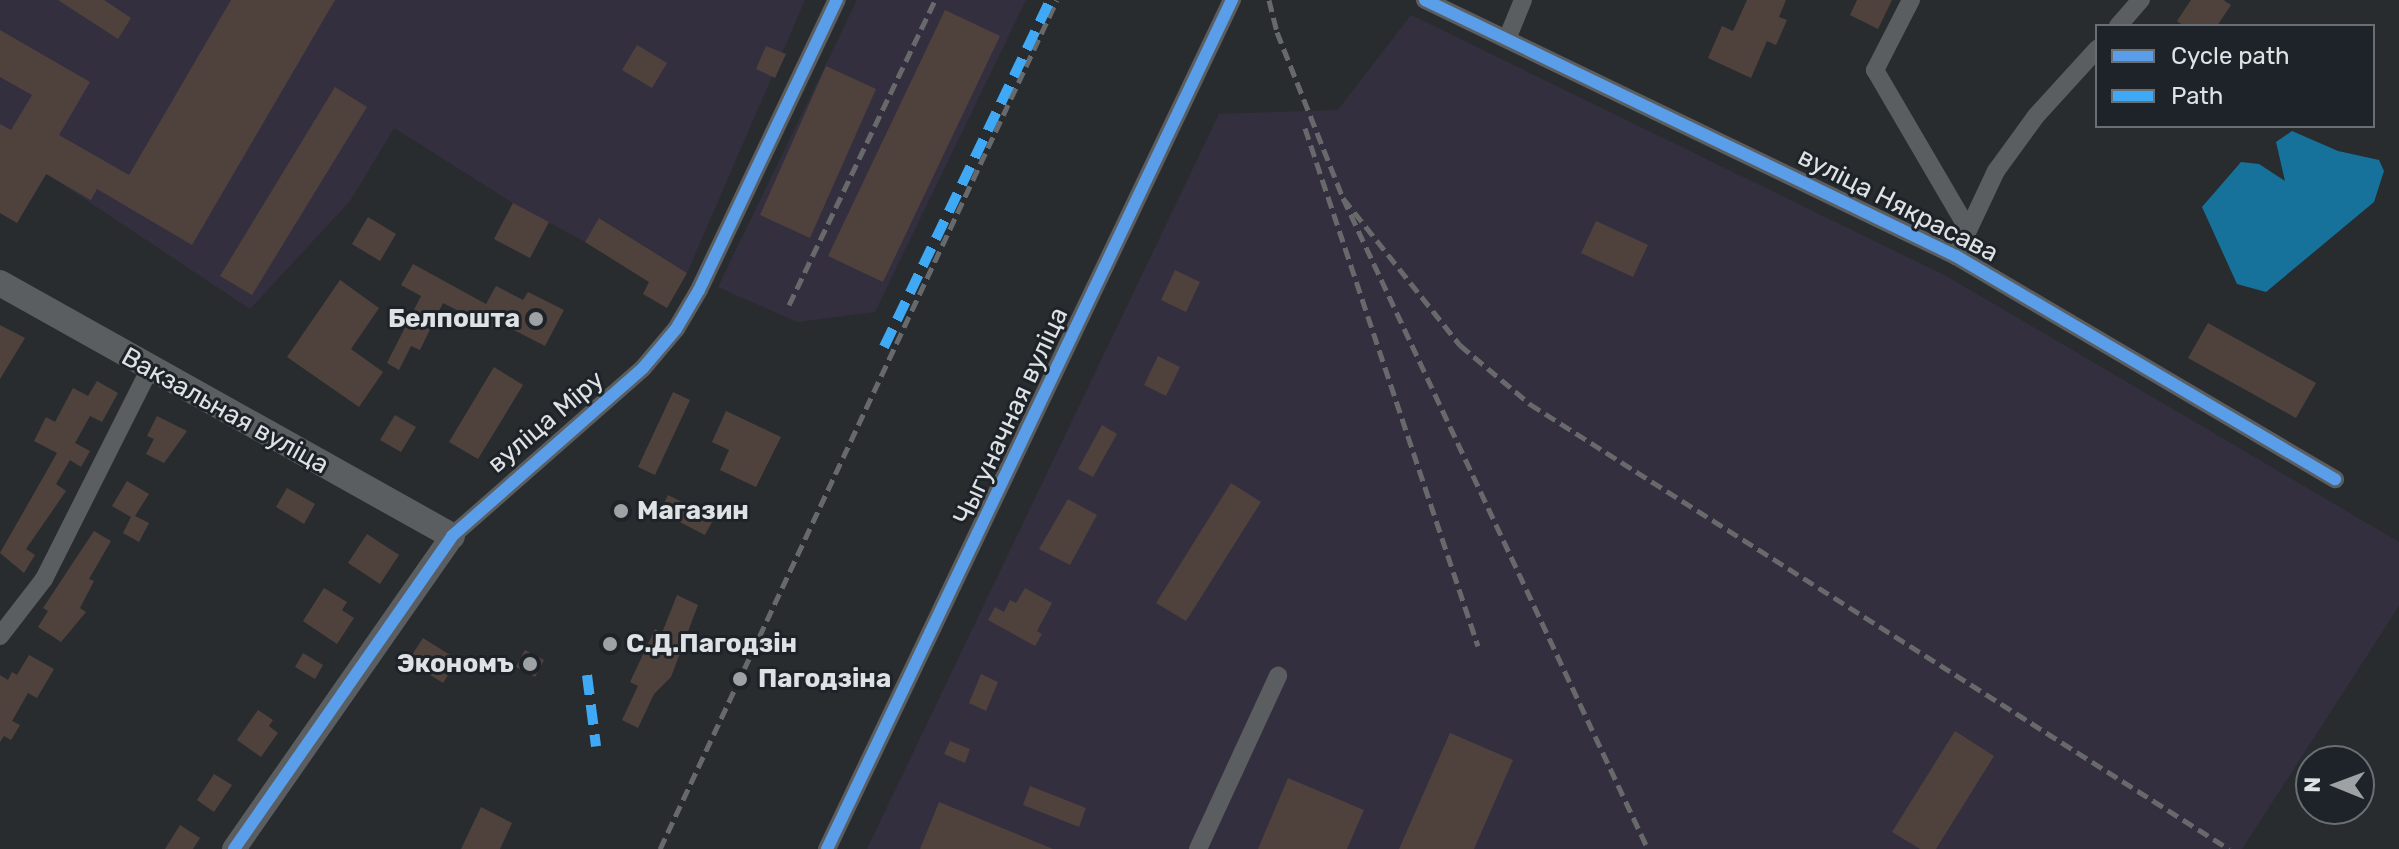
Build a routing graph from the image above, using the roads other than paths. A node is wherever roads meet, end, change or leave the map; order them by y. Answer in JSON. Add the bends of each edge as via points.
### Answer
{"nodes":[{"id":1,"x":837,"y":0,"type":"edge"},
{"id":2,"x":1232,"y":0,"type":"edge"},
{"id":3,"x":1425,"y":0,"type":"edge"},
{"id":4,"x":1523,"y":0,"type":"edge"},
{"id":5,"x":1911,"y":0,"type":"edge"},
{"id":6,"x":2141,"y":0,"type":"edge"},
{"id":7,"x":2120,"y":24,"type":"edge"},
{"id":8,"x":1507,"y":39,"type":"junction"},
{"id":9,"x":2095,"y":51,"type":"edge"},
{"id":10,"x":1966,"y":226,"type":"junction"},
{"id":11,"x":1956,"y":256,"type":"junction"},
{"id":12,"x":0,"y":283,"type":"edge"},
{"id":13,"x":149,"y":370,"type":"junction"},
{"id":14,"x":2335,"y":479,"type":"dead end"},
{"id":15,"x":452,"y":536,"type":"junction"},
{"id":16,"x":0,"y":636,"type":"edge"},
{"id":17,"x":1278,"y":676,"type":"dead end"},
{"id":18,"x":234,"y":849,"type":"edge"},
{"id":19,"x":827,"y":849,"type":"edge"},
{"id":20,"x":1198,"y":849,"type":"edge"}],
"edges":[{"from":1,"to":15,"type":"street","name":"вуліца Міру","via":[[676,329],[643,368]]},
{"from":2,"to":19,"type":"street","name":"Чыгуначная вуліца"},
{"from":3,"to":8,"type":"street","name":"вуліца Някрасава"},
{"from":4,"to":8,"type":"street"},
{"from":5,"to":10,"type":"street","via":[[1875,70]]},
{"from":6,"to":7,"type":"street"},
{"from":8,"to":11,"type":"street","name":"вуліца Някрасава"},
{"from":9,"to":10,"type":"street","via":[[2036,116],[1996,171]]},
{"from":10,"to":11,"type":"street"},
{"from":11,"to":14,"type":"street","name":"вуліца Някрасава"},
{"from":12,"to":13,"type":"main road","name":"Вакзальная вуліца"},
{"from":13,"to":15,"type":"main road","name":"Вакзальная вуліца"},
{"from":13,"to":16,"type":"street","via":[[44,579]]},
{"from":15,"to":18,"type":"street","name":"вуліца Міру"},
{"from":17,"to":20,"type":"street"}]}
